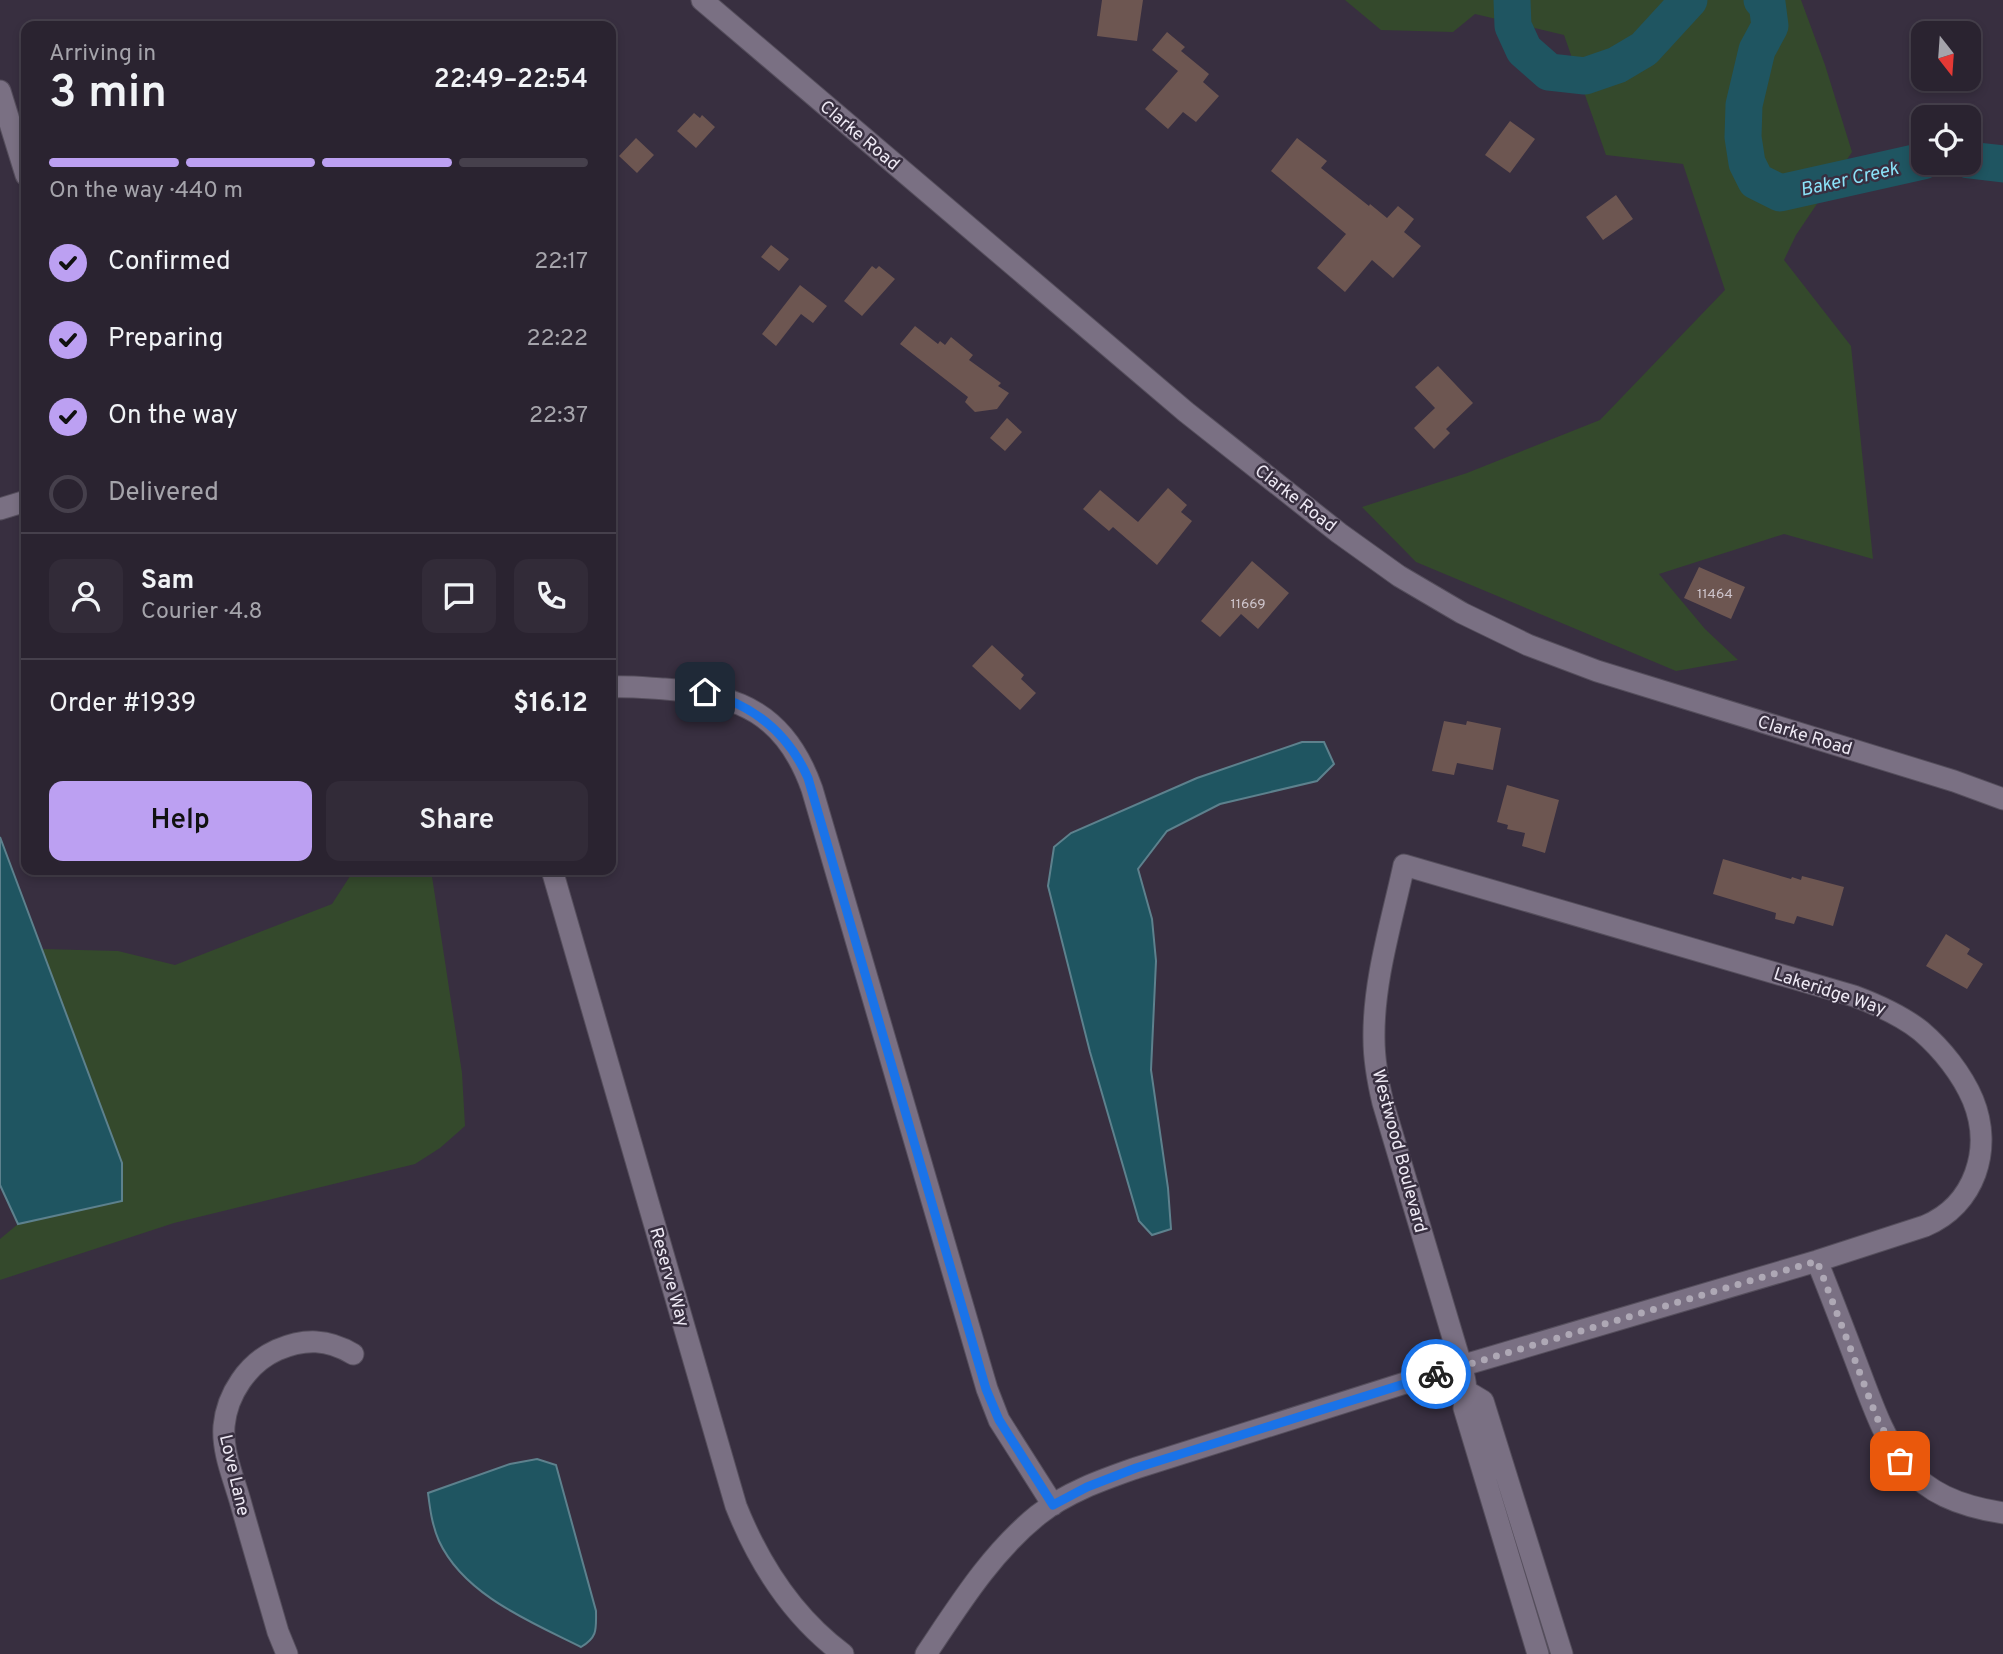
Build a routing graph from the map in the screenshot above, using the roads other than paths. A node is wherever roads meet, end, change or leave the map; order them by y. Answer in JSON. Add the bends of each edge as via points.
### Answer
{"nodes":[{"id":1,"x":702,"y":0,"type":"edge"},
{"id":2,"x":0,"y":91,"type":"edge"},
{"id":3,"x":21,"y":159,"type":"edge"},
{"id":4,"x":21,"y":503,"type":"edge"},
{"id":5,"x":0,"y":509,"type":"edge"},
{"id":6,"x":616,"y":687,"type":"edge"},
{"id":7,"x":2003,"y":799,"type":"edge"},
{"id":8,"x":1404,"y":865,"type":"joint"},
{"id":9,"x":553,"y":875,"type":"edge"},
{"id":10,"x":1817,"y":1261,"type":"junction"},
{"id":11,"x":353,"y":1354,"type":"dead end"},
{"id":12,"x":1461,"y":1366,"type":"junction"},
{"id":13,"x":1468,"y":1392,"type":"junction"},
{"id":14,"x":1053,"y":1505,"type":"junction"},
{"id":15,"x":2003,"y":1513,"type":"edge"},
{"id":16,"x":287,"y":1654,"type":"edge"},
{"id":17,"x":842,"y":1654,"type":"edge"},
{"id":18,"x":926,"y":1654,"type":"edge"},
{"id":19,"x":1538,"y":1654,"type":"edge"},
{"id":20,"x":1562,"y":1654,"type":"edge"}],
"edges":[{"from":1,"to":7,"type":"street","name":"Clarke Road","via":[[1186,412],[1399,576],[1528,645],[1597,671]]},
{"from":2,"to":3,"type":"street"},
{"from":4,"to":5,"type":"street"},
{"from":6,"to":14,"type":"street","via":[[705,692],[734,702],[772,725],[802,763],[992,1405]]},
{"from":8,"to":10,"type":"street","name":"Lakeridge Way","via":[[1854,996],[1892,1012],[1922,1032],[1955,1069],[1973,1100],[1981,1141],[1974,1180],[1959,1204],[1939,1220]]},
{"from":8,"to":12,"type":"street","name":"Westwood Boulevard","via":[[1377,996],[1376,1063],[1383,1103]]},
{"from":9,"to":17,"type":"street","name":"Reserve Way","via":[[736,1506],[782,1593]]},
{"from":10,"to":12,"type":"street","name":"Lakeridge Way"},
{"from":10,"to":15,"type":"street","via":[[1877,1418],[1900,1461],[1948,1499]]},
{"from":11,"to":16,"type":"street","name":"Love Lane","via":[[319,1341],[279,1349],[251,1368],[229,1402],[224,1426],[229,1462]]},
{"from":12,"to":13,"type":"street","name":"Westwood Boulevard"},
{"from":12,"to":14,"type":"street","name":"Lakeridge Way","via":[[1136,1468]]},
{"from":13,"to":19,"type":"street","name":"Westwood Boulevard","via":[[1464,1408]]},
{"from":13,"to":20,"type":"street","name":"Westwood Boulevard","via":[[1483,1401]]},
{"from":14,"to":18,"type":"street","name":"Lakeridge Way","via":[[988,1567]]}]}
